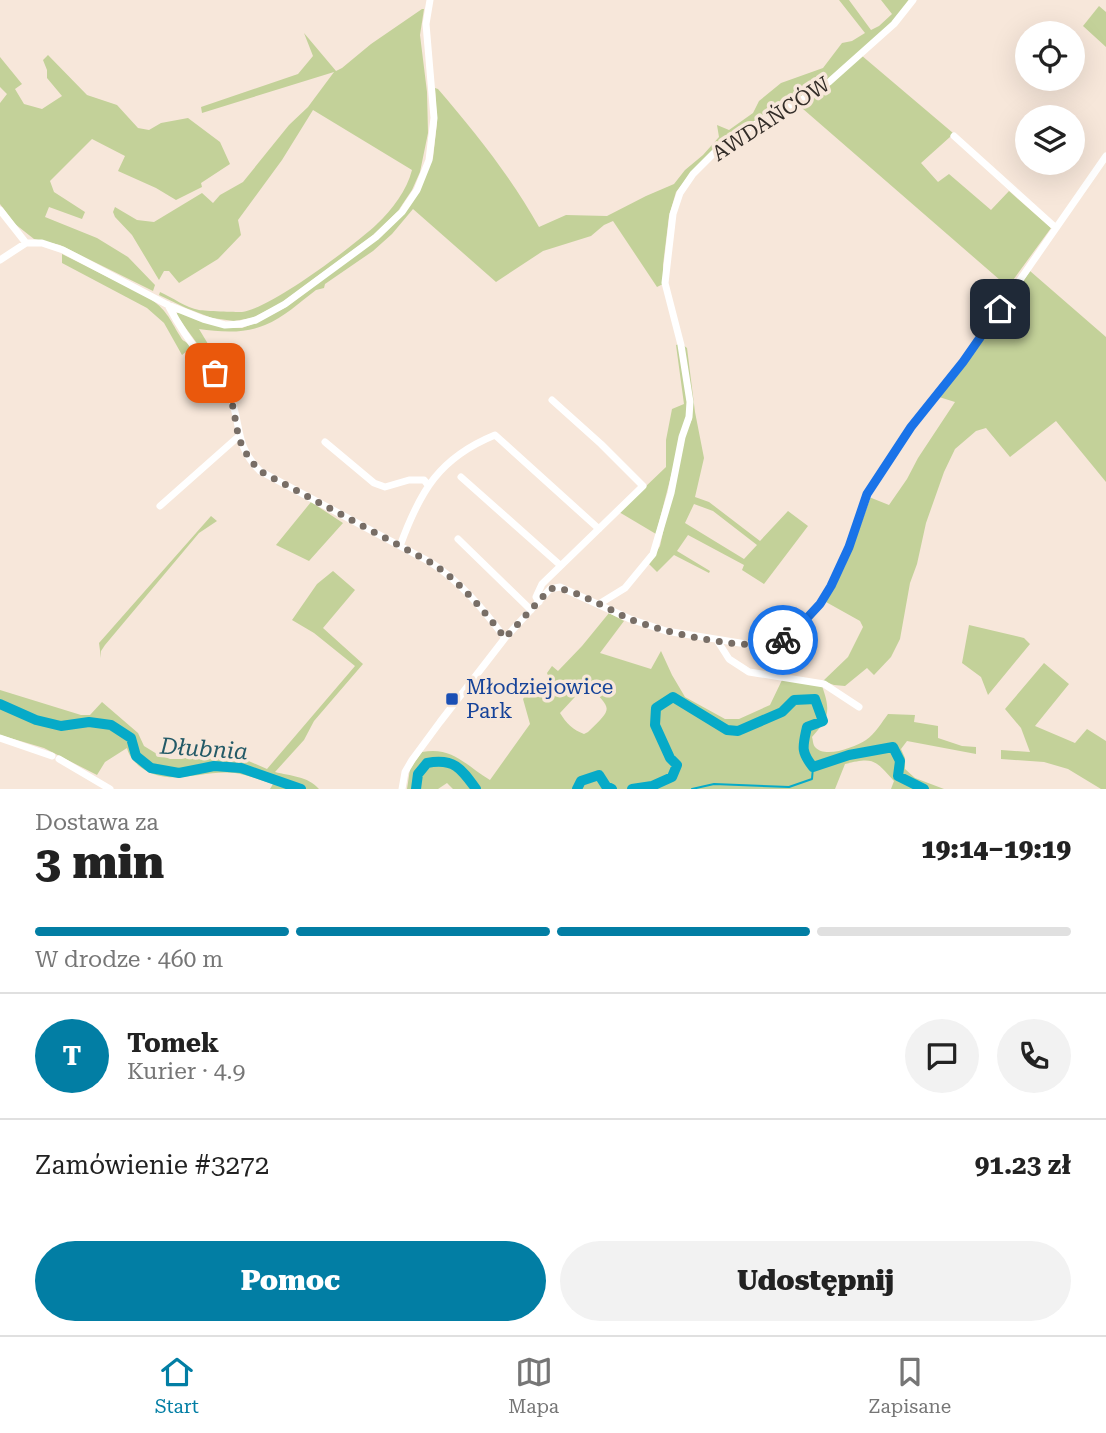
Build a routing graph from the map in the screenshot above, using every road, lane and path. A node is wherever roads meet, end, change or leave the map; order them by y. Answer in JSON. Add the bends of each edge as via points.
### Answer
{"nodes":[{"id":1,"x":430,"y":0,"type":"edge"},
{"id":2,"x":913,"y":0,"type":"edge"},
{"id":3,"x":954,"y":136,"type":"dead end"},
{"id":4,"x":1106,"y":156,"type":"edge"},
{"id":5,"x":0,"y":210,"type":"edge"},
{"id":6,"x":1056,"y":228,"type":"junction"},
{"id":7,"x":26,"y":243,"type":"junction"},
{"id":8,"x":0,"y":260,"type":"edge"},
{"id":9,"x":168,"y":305,"type":"junction"},
{"id":10,"x":552,"y":400,"type":"dead end"},
{"id":11,"x":239,"y":436,"type":"junction"},
{"id":12,"x":325,"y":442,"type":"dead end"},
{"id":13,"x":461,"y":477,"type":"dead end"},
{"id":14,"x":428,"y":485,"type":"junction"},
{"id":15,"x":160,"y":506,"type":"dead end"},
{"id":16,"x":599,"y":529,"type":"junction"},
{"id":17,"x":458,"y":539,"type":"dead end"},
{"id":18,"x":400,"y":546,"type":"junction"},
{"id":19,"x":560,"y":565,"type":"junction"},
{"id":20,"x":539,"y":602,"type":"junction"},
{"id":21,"x":599,"y":604,"type":"junction"},
{"id":22,"x":531,"y":610,"type":"junction"},
{"id":23,"x":505,"y":638,"type":"junction"},
{"id":24,"x":717,"y":640,"type":"junction"},
{"id":25,"x":859,"y":707,"type":"dead end"},
{"id":26,"x":0,"y":738,"type":"edge"},
{"id":27,"x":110,"y":789,"type":"edge"},
{"id":28,"x":402,"y":789,"type":"edge"}],
"edges":[{"from":1,"to":9,"type":"street","via":[[426,24],[434,118],[429,160],[402,212],[355,253],[256,320],[225,326]]},
{"from":2,"to":21,"type":"street","name":"AWDAŃCÓW","via":[[830,82],[733,138],[693,174],[680,193],[664,283],[681,345],[689,417],[653,554],[625,588]]},
{"from":3,"to":6,"type":"street"},
{"from":4,"to":6,"type":"street"},
{"from":5,"to":7,"type":"street"},
{"from":6,"to":24,"type":"street","via":[[867,494],[849,547],[820,604],[795,631],[771,645]]},
{"from":7,"to":8,"type":"street"},
{"from":7,"to":9,"type":"street","via":[[62,250]]},
{"from":9,"to":11,"type":"street","via":[[229,395]]},
{"from":10,"to":16,"type":"street","via":[[643,486]]},
{"from":11,"to":15,"type":"street"},
{"from":11,"to":18,"type":"street","via":[[260,471]]},
{"from":12,"to":14,"type":"street","via":[[374,483],[385,487],[424,480]]},
{"from":13,"to":19,"type":"street"},
{"from":14,"to":16,"type":"street","via":[[461,452],[495,435]]},
{"from":14,"to":18,"type":"street"},
{"from":16,"to":19,"type":"street"},
{"from":17,"to":22,"type":"street"},
{"from":18,"to":23,"type":"street","via":[[446,572]]},
{"from":19,"to":20,"type":"street","via":[[537,592]]},
{"from":20,"to":21,"type":"street","via":[[555,587]]},
{"from":20,"to":22,"type":"street"},
{"from":21,"to":24,"type":"street","via":[[666,631]]},
{"from":22,"to":23,"type":"street"},
{"from":23,"to":28,"type":"street","via":[[412,760]]},
{"from":24,"to":25,"type":"street","via":[[729,659],[749,672],[824,684]]},
{"from":26,"to":27,"type":"street","via":[[56,757]]}]}
